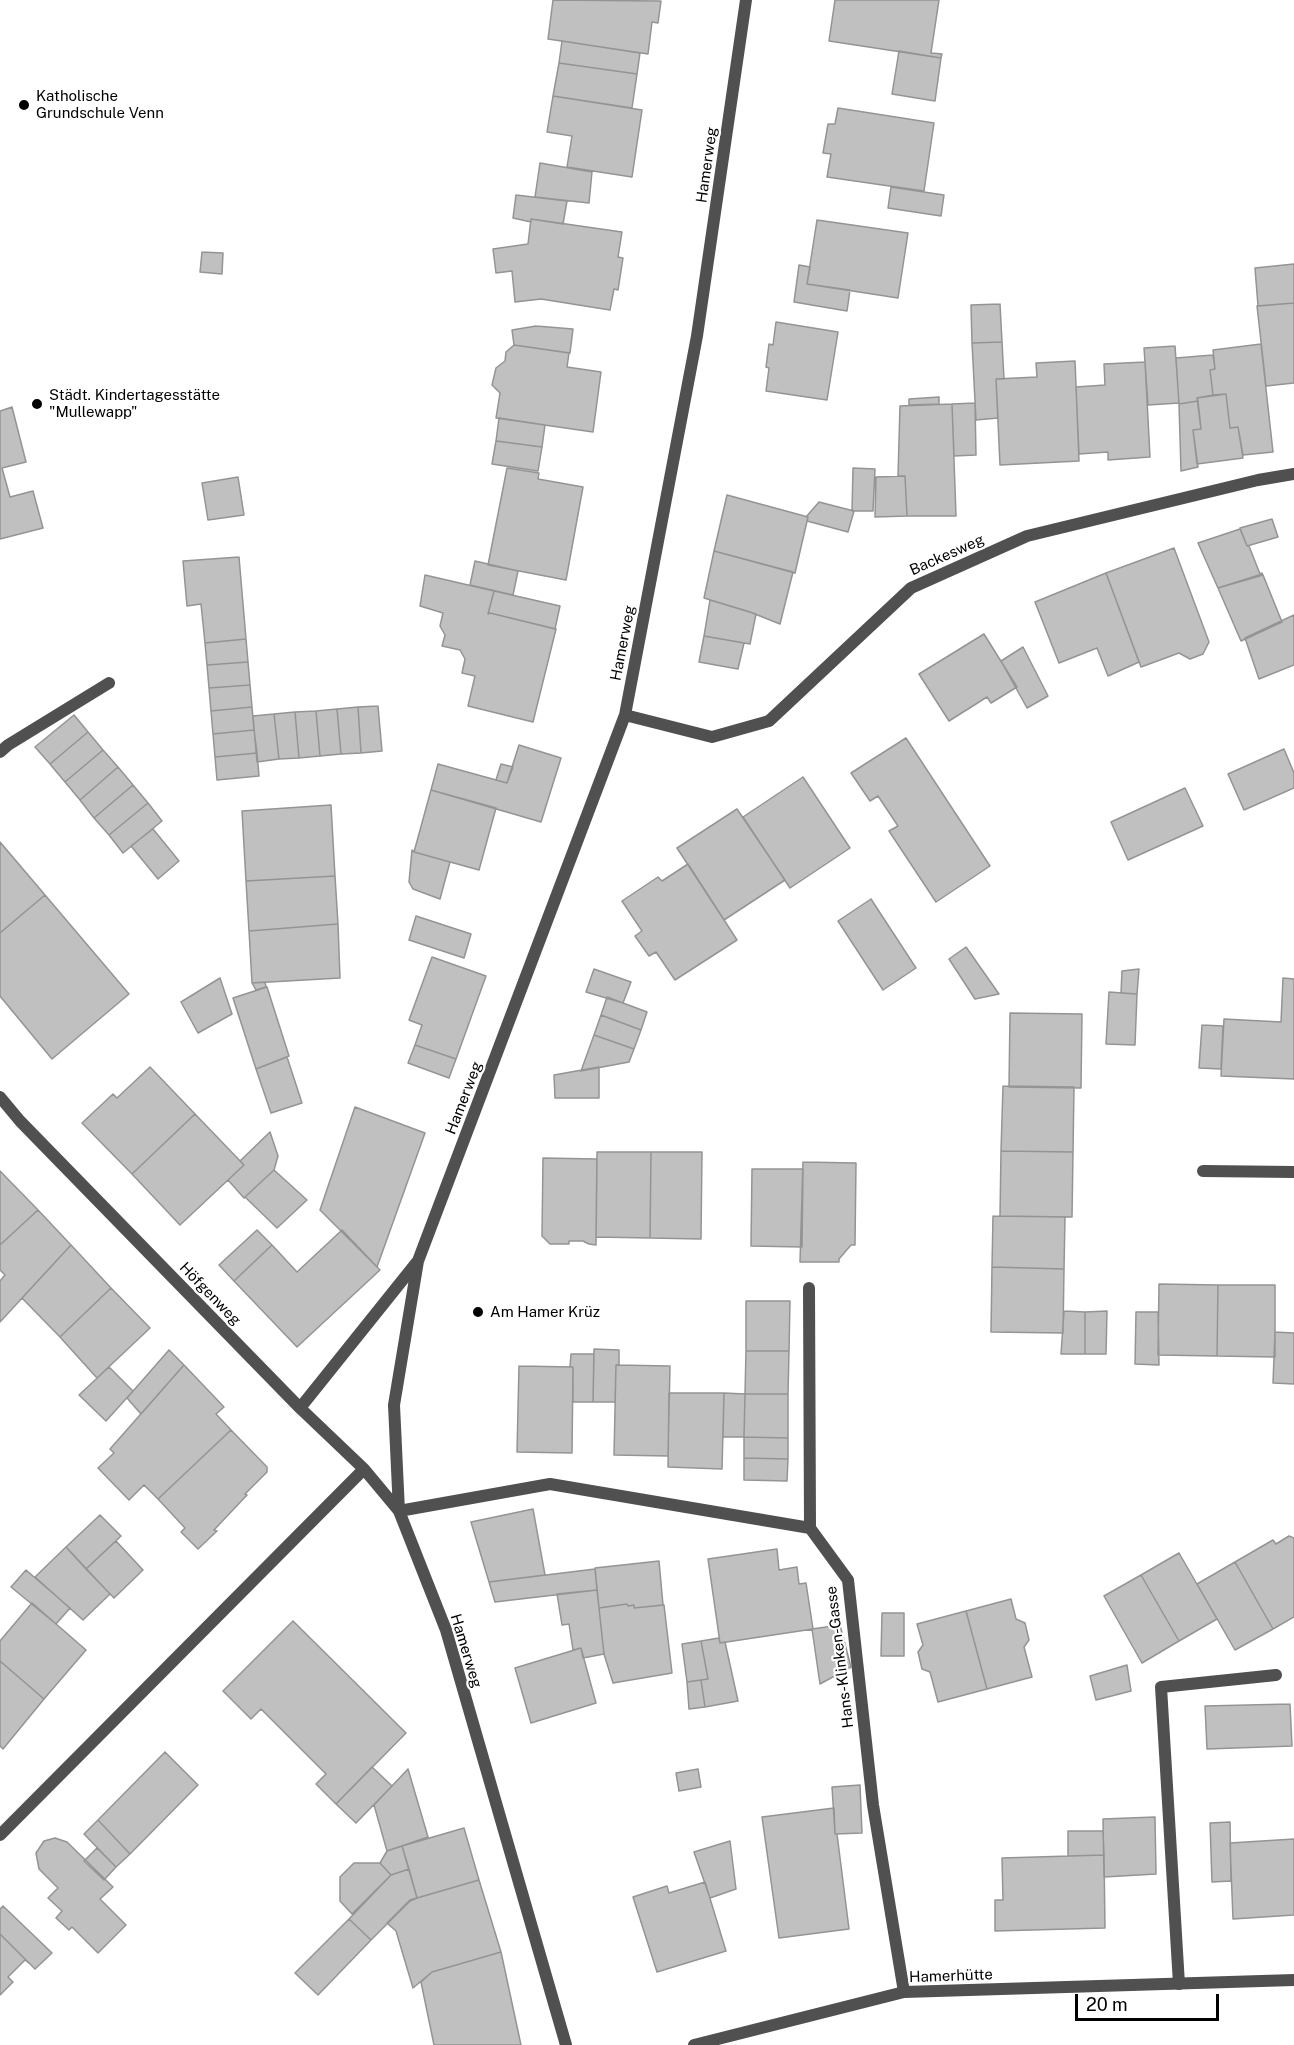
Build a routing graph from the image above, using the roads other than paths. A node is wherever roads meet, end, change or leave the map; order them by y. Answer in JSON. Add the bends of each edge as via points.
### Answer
{"nodes":[{"id":1,"x":746,"y":0,"type":"edge"},
{"id":2,"x":1294,"y":474,"type":"edge"},
{"id":3,"x":109,"y":683,"type":"dead end"},
{"id":4,"x":625,"y":715,"type":"junction"},
{"id":5,"x":0,"y":752,"type":"edge"},
{"id":6,"x":0,"y":1097,"type":"edge"},
{"id":7,"x":1203,"y":1171,"type":"dead end"},
{"id":8,"x":1294,"y":1172,"type":"edge"},
{"id":9,"x":418,"y":1261,"type":"junction"},
{"id":10,"x":809,"y":1288,"type":"dead end"},
{"id":11,"x":300,"y":1408,"type":"junction"},
{"id":12,"x":364,"y":1469,"type":"junction"},
{"id":13,"x":399,"y":1511,"type":"junction"},
{"id":14,"x":810,"y":1528,"type":"junction"},
{"id":15,"x":1276,"y":1675,"type":"dead end"},
{"id":16,"x":0,"y":1835,"type":"edge"},
{"id":17,"x":1294,"y":1980,"type":"edge"},
{"id":18,"x":1179,"y":1984,"type":"junction"},
{"id":19,"x":904,"y":1992,"type":"junction"},
{"id":20,"x":566,"y":2045,"type":"edge"},
{"id":21,"x":694,"y":2045,"type":"edge"}],
"edges":[{"from":1,"to":4,"type":"street","name":"Hamerweg","via":[[697,336]]},
{"from":2,"to":4,"type":"street","name":"Backesweg","via":[[1028,536],[911,588],[769,721],[712,737]]},
{"from":3,"to":5,"type":"street"},
{"from":4,"to":9,"type":"street","name":"Hamerweg"},
{"from":6,"to":11,"type":"street","name":"Höfgenweg"},
{"from":7,"to":8,"type":"street"},
{"from":9,"to":11,"type":"street","name":"Hamerweg"},
{"from":9,"to":13,"type":"street","name":"Hamerweg","via":[[394,1405]]},
{"from":10,"to":14,"type":"street"},
{"from":11,"to":12,"type":"street","name":"Höfgenweg"},
{"from":12,"to":13,"type":"street","name":"Höfgenweg"},
{"from":12,"to":16,"type":"street"},
{"from":13,"to":14,"type":"street","via":[[550,1484]]},
{"from":13,"to":20,"type":"street","name":"Hamerweg","via":[[446,1630]]},
{"from":14,"to":19,"type":"street","name":"Hans-Klinken-Gasse","via":[[848,1580],[873,1805]]},
{"from":15,"to":18,"type":"street","via":[[1161,1687]]},
{"from":17,"to":18,"type":"street","name":"Hamerhütte"},
{"from":18,"to":19,"type":"street","name":"Hamerhütte"},
{"from":19,"to":21,"type":"street","name":"Hamerhütte"}]}
